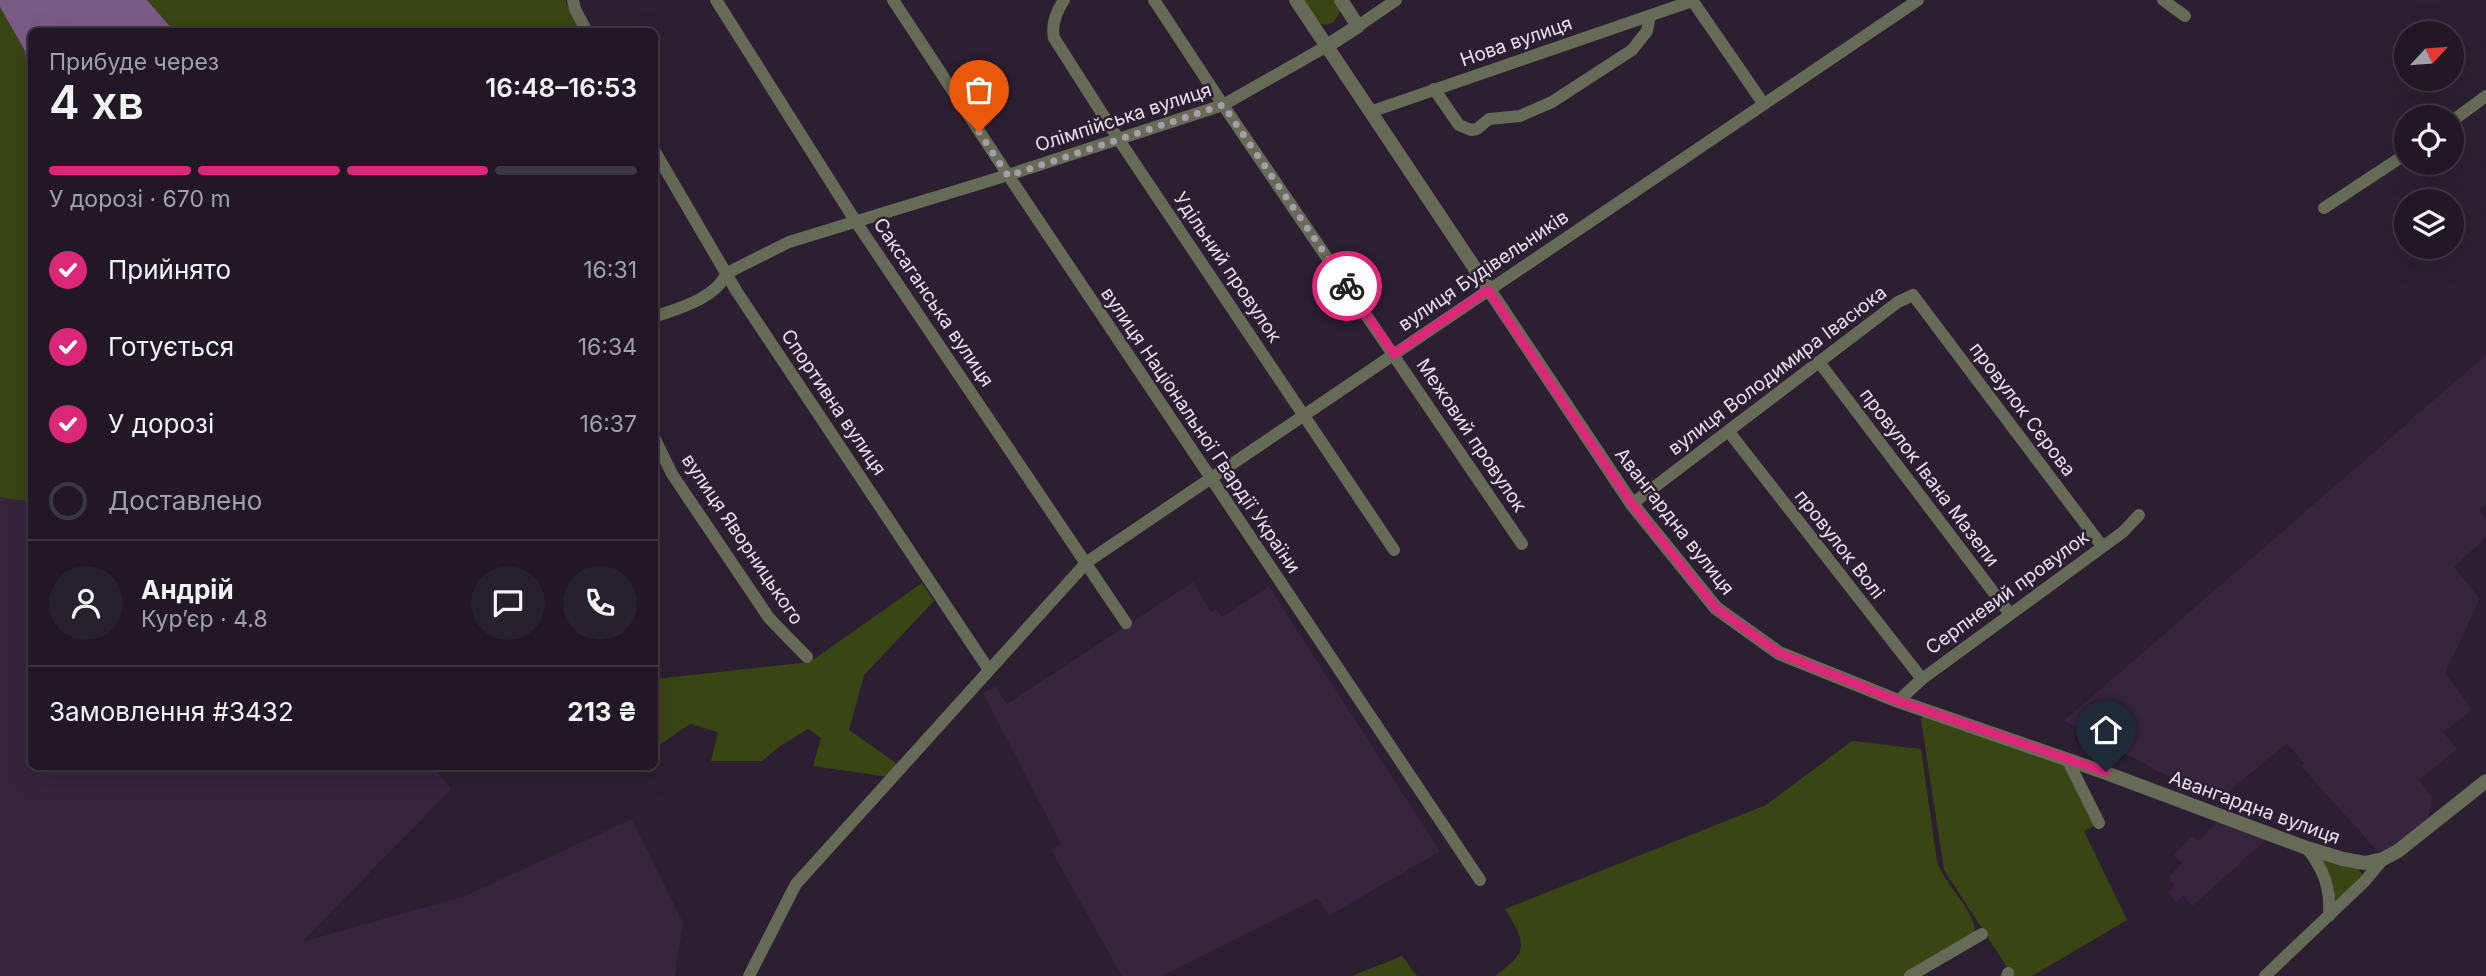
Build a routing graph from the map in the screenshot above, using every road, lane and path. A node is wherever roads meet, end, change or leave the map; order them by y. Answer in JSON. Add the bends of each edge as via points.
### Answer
{"nodes":[{"id":1,"x":716,"y":0,"type":"edge"},
{"id":2,"x":893,"y":0,"type":"edge"},
{"id":3,"x":1064,"y":0,"type":"edge"},
{"id":4,"x":1154,"y":0,"type":"edge"},
{"id":5,"x":1296,"y":0,"type":"edge"},
{"id":6,"x":1341,"y":0,"type":"edge"},
{"id":7,"x":1396,"y":0,"type":"edge"},
{"id":8,"x":1692,"y":0,"type":"edge"},
{"id":9,"x":2163,"y":0,"type":"edge"},
{"id":10,"x":1916,"y":1,"type":"edge"},
{"id":11,"x":574,"y":4,"type":"edge"},
{"id":12,"x":1650,"y":16,"type":"junction"},
{"id":13,"x":2185,"y":16,"type":"dead end"},
{"id":14,"x":1359,"y":26,"type":"junction"},
{"id":15,"x":585,"y":28,"type":"edge"},
{"id":16,"x":1327,"y":46,"type":"junction"},
{"id":17,"x":1434,"y":89,"type":"junction"},
{"id":18,"x":2486,"y":96,"type":"edge"},
{"id":19,"x":1763,"y":103,"type":"junction"},
{"id":20,"x":1223,"y":105,"type":"junction"},
{"id":21,"x":1370,"y":112,"type":"junction"},
{"id":22,"x":2464,"y":112,"type":"edge"},
{"id":23,"x":1119,"y":140,"type":"junction"},
{"id":24,"x":658,"y":158,"type":"edge"},
{"id":25,"x":2394,"y":162,"type":"edge"},
{"id":26,"x":1008,"y":176,"type":"junction"},
{"id":27,"x":2324,"y":208,"type":"dead end"},
{"id":28,"x":856,"y":222,"type":"junction"},
{"id":29,"x":727,"y":273,"type":"junction"},
{"id":30,"x":1488,"y":290,"type":"junction"},
{"id":31,"x":1913,"y":295,"type":"joint"},
{"id":32,"x":658,"y":315,"type":"edge"},
{"id":33,"x":1394,"y":354,"type":"junction"},
{"id":34,"x":1819,"y":362,"type":"junction"},
{"id":35,"x":1304,"y":416,"type":"junction"},
{"id":36,"x":1729,"y":432,"type":"junction"},
{"id":37,"x":658,"y":446,"type":"edge"},
{"id":38,"x":1210,"y":477,"type":"junction"},
{"id":39,"x":1632,"y":504,"type":"junction"},
{"id":40,"x":2139,"y":515,"type":"dead end"},
{"id":41,"x":1522,"y":544,"type":"dead end"},
{"id":42,"x":2102,"y":547,"type":"junction"},
{"id":43,"x":1394,"y":550,"type":"dead end"},
{"id":44,"x":1087,"y":562,"type":"junction"},
{"id":45,"x":2010,"y":614,"type":"junction"},
{"id":46,"x":1126,"y":623,"type":"dead end"},
{"id":47,"x":807,"y":657,"type":"dead end"},
{"id":48,"x":989,"y":670,"type":"junction"},
{"id":49,"x":1922,"y":679,"type":"junction"},
{"id":50,"x":1898,"y":701,"type":"junction"},
{"id":51,"x":2067,"y":760,"type":"junction"},
{"id":52,"x":2486,"y":781,"type":"edge"},
{"id":53,"x":2099,"y":823,"type":"dead end"},
{"id":54,"x":2307,"y":848,"type":"junction"},
{"id":55,"x":2383,"y":859,"type":"junction"},
{"id":56,"x":1480,"y":880,"type":"dead end"},
{"id":57,"x":2329,"y":916,"type":"junction"},
{"id":58,"x":1982,"y":934,"type":"dead end"},
{"id":59,"x":749,"y":976,"type":"edge"},
{"id":60,"x":1910,"y":976,"type":"edge"},
{"id":61,"x":2265,"y":976,"type":"edge"}],
"edges":[{"from":1,"to":28,"type":"street","name":"Саксаганська вулиця"},
{"from":2,"to":26,"type":"street","name":"вулиця Національної Гвардії України"},
{"from":3,"to":23,"type":"street","name":"Удільний провулок","via":[[1055,17],[1054,38]]},
{"from":4,"to":20,"type":"street","name":"Межовий провулок"},
{"from":5,"to":16,"type":"street","name":"Авангардна вулиця"},
{"from":6,"to":14,"type":"street"},
{"from":7,"to":14,"type":"street"},
{"from":8,"to":12,"type":"street","name":"Нова вулиця"},
{"from":8,"to":19,"type":"street"},
{"from":9,"to":13,"type":"street"},
{"from":10,"to":19,"type":"street","name":"вулиця Будівельників"},
{"from":11,"to":15,"type":"street"},
{"from":12,"to":17,"type":"street","name":"Нова вулиця"},
{"from":12,"to":17,"type":"street","via":[[1644,36],[1610,67],[1520,116],[1489,119],[1471,130],[1459,124]]},
{"from":14,"to":16,"type":"street"},
{"from":16,"to":20,"type":"street","name":"Олімпійська вулиця"},
{"from":16,"to":21,"type":"street","name":"Авангардна вулиця"},
{"from":17,"to":21,"type":"street","name":"Нова вулиця"},
{"from":18,"to":22,"type":"street"},
{"from":19,"to":30,"type":"street","name":"вулиця Будівельників"},
{"from":20,"to":23,"type":"street","name":"Олімпійська вулиця"},
{"from":20,"to":33,"type":"street","name":"Межовий провулок"},
{"from":21,"to":30,"type":"street","name":"Авангардна вулиця"},
{"from":23,"to":26,"type":"street","name":"Олімпійська вулиця"},
{"from":23,"to":35,"type":"street","name":"Удільний провулок"},
{"from":24,"to":29,"type":"street","name":"Спортивна вулиця"},
{"from":25,"to":27,"type":"street"},
{"from":26,"to":28,"type":"street","name":"Олімпійська вулиця"},
{"from":26,"to":38,"type":"street","name":"вулиця Національної Гвардії України"},
{"from":28,"to":29,"type":"street","name":"Олімпійська вулиця","via":[[789,242]]},
{"from":28,"to":44,"type":"street","name":"Саксаганська вулиця"},
{"from":29,"to":32,"type":"street","name":"Олімпійська вулиця","via":[[702,298]]},
{"from":29,"to":48,"type":"street","name":"Спортивна вулиця"},
{"from":30,"to":33,"type":"street","name":"вулиця Будівельників"},
{"from":30,"to":39,"type":"street","name":"Авангардна вулиця"},
{"from":31,"to":34,"type":"street","name":"вулиця Володимира Івасюка"},
{"from":31,"to":42,"type":"street","name":"провулок Сєрова"},
{"from":33,"to":35,"type":"street","name":"вулиця Будівельників"},
{"from":33,"to":41,"type":"street","name":"Межовий провулок"},
{"from":34,"to":36,"type":"street","name":"вулиця Володимира Івасюка"},
{"from":34,"to":45,"type":"street","name":"провулок Івана Мазепи"},
{"from":35,"to":38,"type":"street","name":"вулиця Будівельників"},
{"from":35,"to":43,"type":"street","name":"Удільний провулок"},
{"from":36,"to":39,"type":"street","name":"вулиця Володимира Івасюка"},
{"from":36,"to":49,"type":"street","name":"провулок Волі"},
{"from":37,"to":47,"type":"street","name":"вулиця Яворницького","via":[[769,618]]},
{"from":38,"to":44,"type":"street","name":"вулиця Будівельників"},
{"from":38,"to":56,"type":"street","name":"вулиця Національної Гвардії України"},
{"from":39,"to":50,"type":"street","name":"Авангардна вулиця","via":[[1716,608],[1779,653]]},
{"from":40,"to":42,"type":"street","name":"Серпневий провулок"},
{"from":42,"to":45,"type":"street","name":"Серпневий провулок"},
{"from":44,"to":46,"type":"street","name":"Саксаганська вулиця"},
{"from":44,"to":48,"type":"street","name":"вулиця Будівельників"},
{"from":45,"to":49,"type":"street","name":"Серпневий провулок"},
{"from":48,"to":59,"type":"street","name":"вулиця Будівельників","via":[[796,884]]},
{"from":49,"to":50,"type":"street","name":"Серпневий провулок"},
{"from":50,"to":51,"type":"street","name":"Авангардна вулиця"},
{"from":51,"to":53,"type":"street"},
{"from":51,"to":54,"type":"street","name":"Авангардна вулиця"},
{"from":52,"to":55,"type":"street"},
{"from":54,"to":55,"type":"street","name":"Авангардна вулиця","via":[[2365,863]]},
{"from":54,"to":57,"type":"street","via":[[2328,882]]},
{"from":55,"to":57,"type":"street"},
{"from":57,"to":61,"type":"street"},
{"from":58,"to":60,"type":"street"}]}
